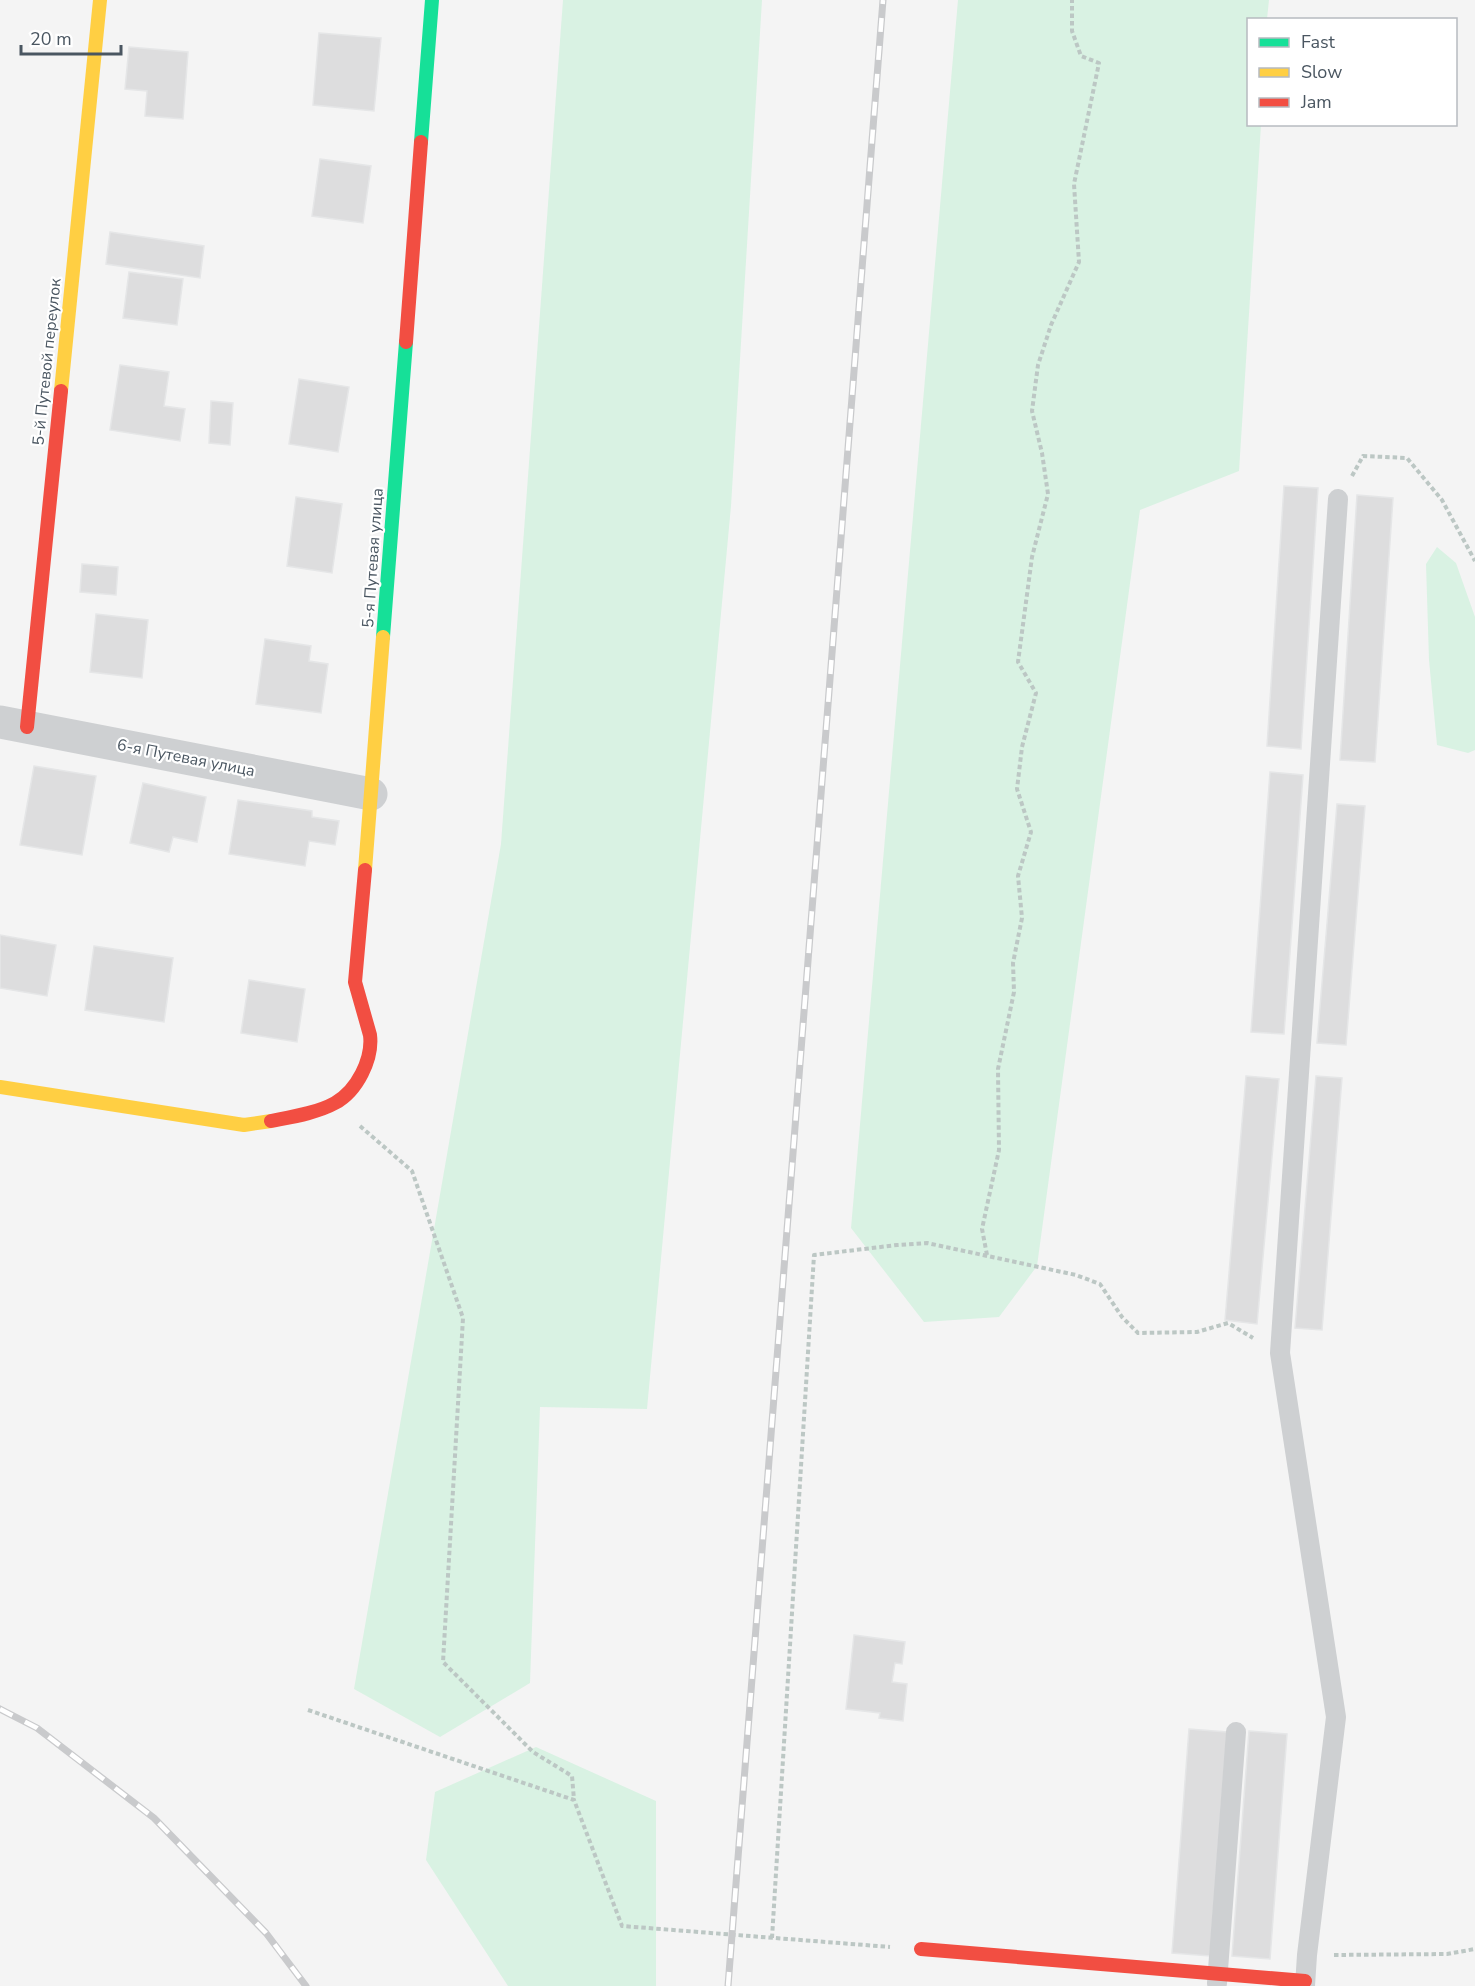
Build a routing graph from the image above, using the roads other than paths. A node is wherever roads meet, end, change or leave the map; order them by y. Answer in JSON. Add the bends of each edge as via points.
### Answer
{"nodes":[{"id":1,"x":100,"y":0,"type":"edge"},
{"id":2,"x":432,"y":0,"type":"edge"},
{"id":3,"x":1338,"y":499,"type":"road end"},
{"id":4,"x":13,"y":724,"type":"edge"},
{"id":5,"x":371,"y":794,"type":"junction"},
{"id":6,"x":0,"y":1087,"type":"edge"},
{"id":7,"x":1236,"y":1732,"type":"dead end"},
{"id":8,"x":921,"y":1949,"type":"road end"},
{"id":9,"x":1217,"y":1980,"type":"edge"},
{"id":10,"x":1305,"y":1984,"type":"edge"}],
"edges":[{"from":1,"to":4,"type":"street","name":"5-й Путевой переулок"},
{"from":2,"to":5,"type":"street","name":"5-я Путевая улица"},
{"from":3,"to":10,"type":"lane","via":[[1280,1353],[1336,1717]]},
{"from":4,"to":5,"type":"street","name":"6-я Путевая улица"},
{"from":5,"to":6,"type":"street","name":"5-я Путевая улица","via":[[355,982],[368,1018],[371,1045],[368,1060],[350,1090],[335,1104],[267,1124],[244,1125]]},
{"from":7,"to":9,"type":"lane"},
{"from":8,"to":9,"type":"street"},
{"from":9,"to":10,"type":"street"}]}
